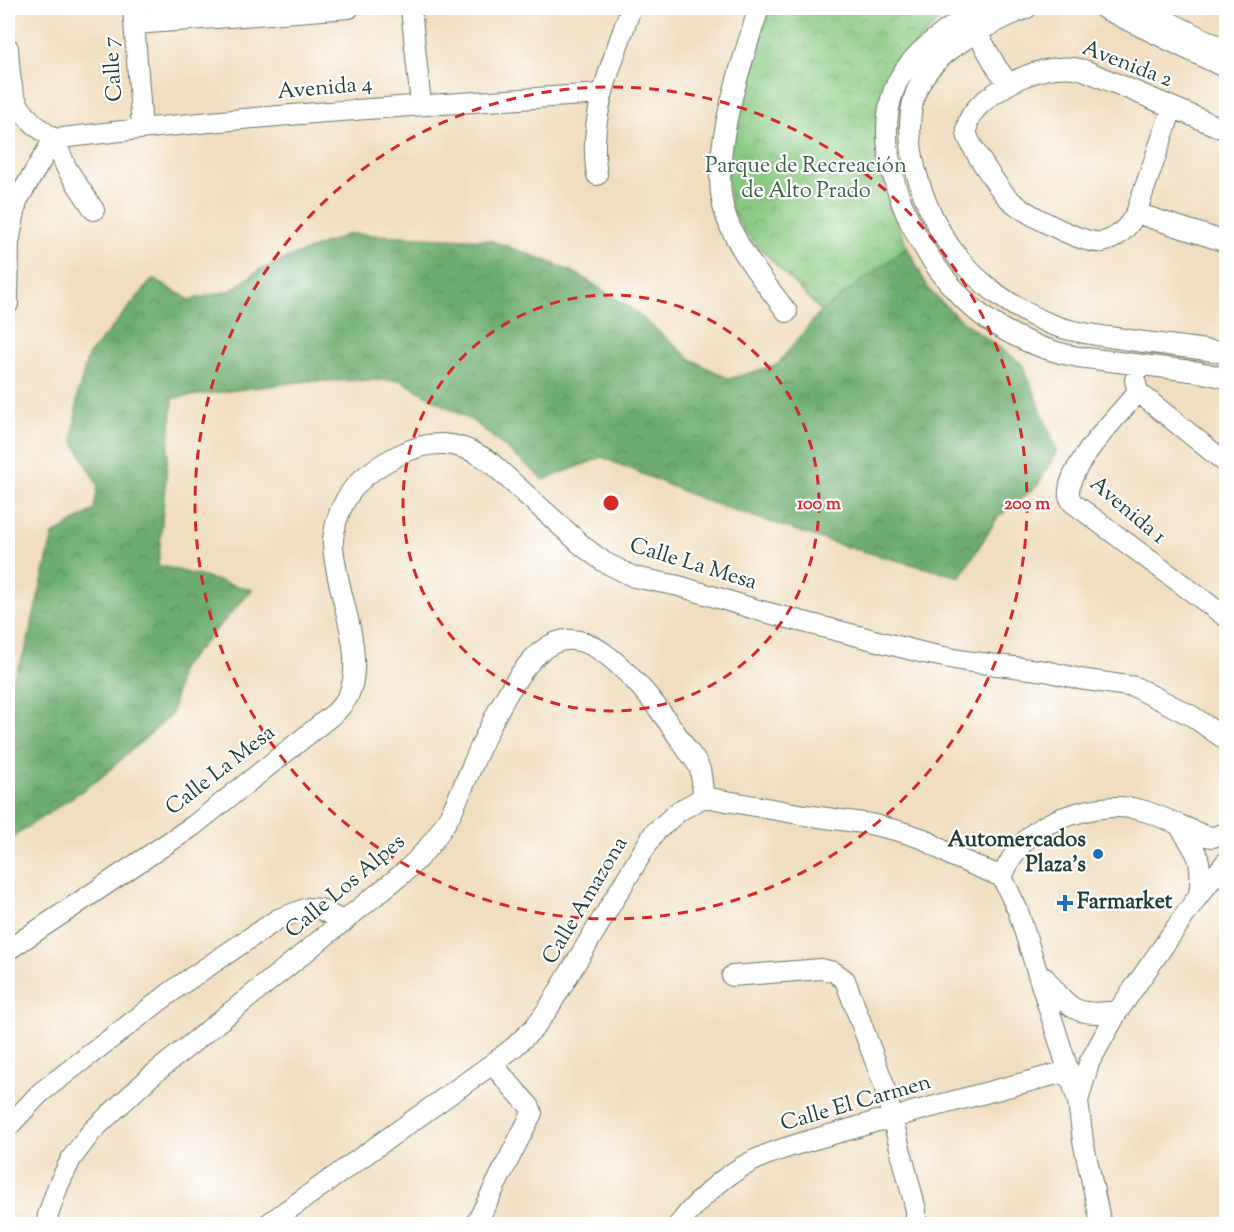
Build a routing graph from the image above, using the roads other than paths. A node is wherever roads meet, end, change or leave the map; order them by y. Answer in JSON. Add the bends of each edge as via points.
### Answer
{"nodes":[{"id":1,"x":349,"y":8,"type":"edge"},
{"id":2,"x":411,"y":8,"type":"edge"},
{"id":3,"x":631,"y":8,"type":"edge"},
{"id":4,"x":759,"y":8,"type":"edge"},
{"id":5,"x":987,"y":8,"type":"edge"},
{"id":6,"x":1027,"y":8,"type":"edge"},
{"id":7,"x":1103,"y":8,"type":"edge"},
{"id":8,"x":1141,"y":8,"type":"edge"},
{"id":9,"x":134,"y":16,"type":"edge"},
{"id":10,"x":973,"y":25,"type":"junction"},
{"id":11,"x":8,"y":48,"type":"edge"},
{"id":12,"x":1227,"y":50,"type":"edge"},
{"id":13,"x":1227,"y":68,"type":"edge"},
{"id":14,"x":1008,"y":84,"type":"junction"},
{"id":15,"x":601,"y":94,"type":"junction"},
{"id":16,"x":422,"y":105,"type":"junction"},
{"id":17,"x":1172,"y":108,"type":"junction"},
{"id":18,"x":142,"y":128,"type":"junction"},
{"id":19,"x":1227,"y":130,"type":"edge"},
{"id":20,"x":54,"y":139,"type":"junction"},
{"id":21,"x":597,"y":175,"type":"dead end"},
{"id":22,"x":94,"y":210,"type":"dead end"},
{"id":23,"x":1136,"y":213,"type":"junction"},
{"id":24,"x":1227,"y":242,"type":"edge"},
{"id":25,"x":8,"y":304,"type":"edge"},
{"id":26,"x":787,"y":312,"type":"dead end"},
{"id":27,"x":1140,"y":342,"type":"junction"},
{"id":28,"x":1227,"y":353,"type":"edge"},
{"id":29,"x":1132,"y":363,"type":"junction"},
{"id":30,"x":1227,"y":378,"type":"edge"},
{"id":31,"x":1138,"y":392,"type":"junction"},
{"id":32,"x":1227,"y":463,"type":"edge"},
{"id":33,"x":1227,"y":617,"type":"edge"},
{"id":34,"x":1227,"y":740,"type":"edge"},
{"id":35,"x":704,"y":797,"type":"junction"},
{"id":36,"x":1180,"y":827,"type":"junction"},
{"id":37,"x":1227,"y":833,"type":"edge"},
{"id":38,"x":1227,"y":862,"type":"edge"},
{"id":39,"x":1002,"y":877,"type":"junction"},
{"id":40,"x":1199,"y":895,"type":"junction"},
{"id":41,"x":344,"y":922,"type":"junction"},
{"id":42,"x":8,"y":950,"type":"edge"},
{"id":43,"x":1037,"y":969,"type":"junction"},
{"id":44,"x":732,"y":976,"type":"dead end"},
{"id":45,"x":1118,"y":1011,"type":"junction"},
{"id":46,"x":492,"y":1064,"type":"junction"},
{"id":47,"x":1068,"y":1071,"type":"junction"},
{"id":48,"x":1078,"y":1101,"type":"junction"},
{"id":49,"x":893,"y":1119,"type":"junction"},
{"id":50,"x":8,"y":1127,"type":"edge"},
{"id":51,"x":47,"y":1224,"type":"edge"},
{"id":52,"x":268,"y":1224,"type":"edge"},
{"id":53,"x":476,"y":1224,"type":"edge"},
{"id":54,"x":679,"y":1224,"type":"edge"},
{"id":55,"x":916,"y":1224,"type":"edge"},
{"id":56,"x":1101,"y":1224,"type":"edge"}],
"edges":[{"from":1,"to":9,"type":"street"},
{"from":2,"to":16,"type":"street"},
{"from":3,"to":15,"type":"street"},
{"from":4,"to":26,"type":"street","via":[[735,83],[720,190],[726,219]]},
{"from":5,"to":10,"type":"street"},
{"from":6,"to":10,"type":"street"},
{"from":7,"to":13,"type":"street"},
{"from":8,"to":12,"type":"street"},
{"from":9,"to":18,"type":"street","name":"Calle 7"},
{"from":10,"to":14,"type":"street"},
{"from":10,"to":27,"type":"street","via":[[962,42],[924,76],[912,102],[909,129],[917,178],[941,231],[957,256],[980,280],[1026,311],[1064,328]]},
{"from":10,"to":29,"type":"street","via":[[954,24],[919,54],[894,88],[888,120],[890,153],[909,223],[945,278],[996,326],[1060,354]]},
{"from":11,"to":20,"type":"street","via":[[11,89],[17,105]]},
{"from":14,"to":17,"type":"street","name":"Avenida 2","via":[[1048,69],[1073,67]]},
{"from":14,"to":23,"type":"street","name":"Avenida 2","via":[[975,110],[967,133],[971,146],[1007,197],[1048,223],[1092,241],[1102,242],[1120,233]]},
{"from":15,"to":16,"type":"street","name":"Avenida 4"},
{"from":15,"to":21,"type":"street","via":[[594,156]]},
{"from":16,"to":18,"type":"street","name":"Avenida 4"},
{"from":17,"to":19,"type":"street","name":"Avenida 2"},
{"from":17,"to":23,"type":"street"},
{"from":18,"to":20,"type":"street","name":"Avenida 4"},
{"from":20,"to":22,"type":"street","via":[[67,169]]},
{"from":20,"to":25,"type":"street","via":[[17,201],[9,243]]},
{"from":23,"to":24,"type":"street"},
{"from":27,"to":28,"type":"street"},
{"from":27,"to":29,"type":"street"},
{"from":29,"to":30,"type":"street"},
{"from":29,"to":31,"type":"street"},
{"from":31,"to":32,"type":"street"},
{"from":31,"to":33,"type":"street","name":"Avenida 1","via":[[1083,458],[1069,488],[1069,498]]},
{"from":34,"to":42,"type":"street","name":"Calle La Mesa","via":[[1192,716],[1135,687],[924,653],[634,577],[584,547],[489,461],[454,445],[432,443],[378,466],[348,494],[340,511],[332,542],[354,664],[353,683],[336,712],[193,826]]},
{"from":35,"to":39,"type":"street","via":[[899,831]]},
{"from":35,"to":41,"type":"street","name":"Calle Los Alpes","via":[[699,769],[645,691],[613,658],[571,639],[557,642],[532,660],[512,686],[450,814],[429,848]]},
{"from":35,"to":46,"type":"street","name":"Calle Amazona","via":[[678,811],[654,833],[548,1009],[534,1028]]},
{"from":36,"to":37,"type":"street","via":[[1212,837]]},
{"from":36,"to":39,"type":"street","via":[[1125,807],[1058,818],[1022,843]]},
{"from":36,"to":40,"type":"street","via":[[1197,853],[1202,871]]},
{"from":38,"to":40,"type":"street"},
{"from":39,"to":43,"type":"street"},
{"from":40,"to":45,"type":"street"},
{"from":41,"to":50,"type":"street","via":[[321,909],[308,908],[278,919],[179,986],[39,1093]]},
{"from":41,"to":51,"type":"street","name":"Calle Los Alpes","via":[[150,1077],[92,1131],[58,1185]]},
{"from":43,"to":45,"type":"street","via":[[1060,998],[1078,1011]]},
{"from":43,"to":47,"type":"street"},
{"from":44,"to":49,"type":"street","via":[[821,969],[845,980]]},
{"from":45,"to":48,"type":"street","via":[[1089,1064]]},
{"from":46,"to":52,"type":"street","name":"Calle Amazona"},
{"from":46,"to":53,"type":"street","via":[[532,1113]]},
{"from":47,"to":48,"type":"street"},
{"from":47,"to":49,"type":"street","name":"Calle El Carmen"},
{"from":48,"to":56,"type":"street"},
{"from":49,"to":54,"type":"street","name":"Calle El Carmen","via":[[765,1155],[709,1190]]},
{"from":49,"to":55,"type":"street"}]}
